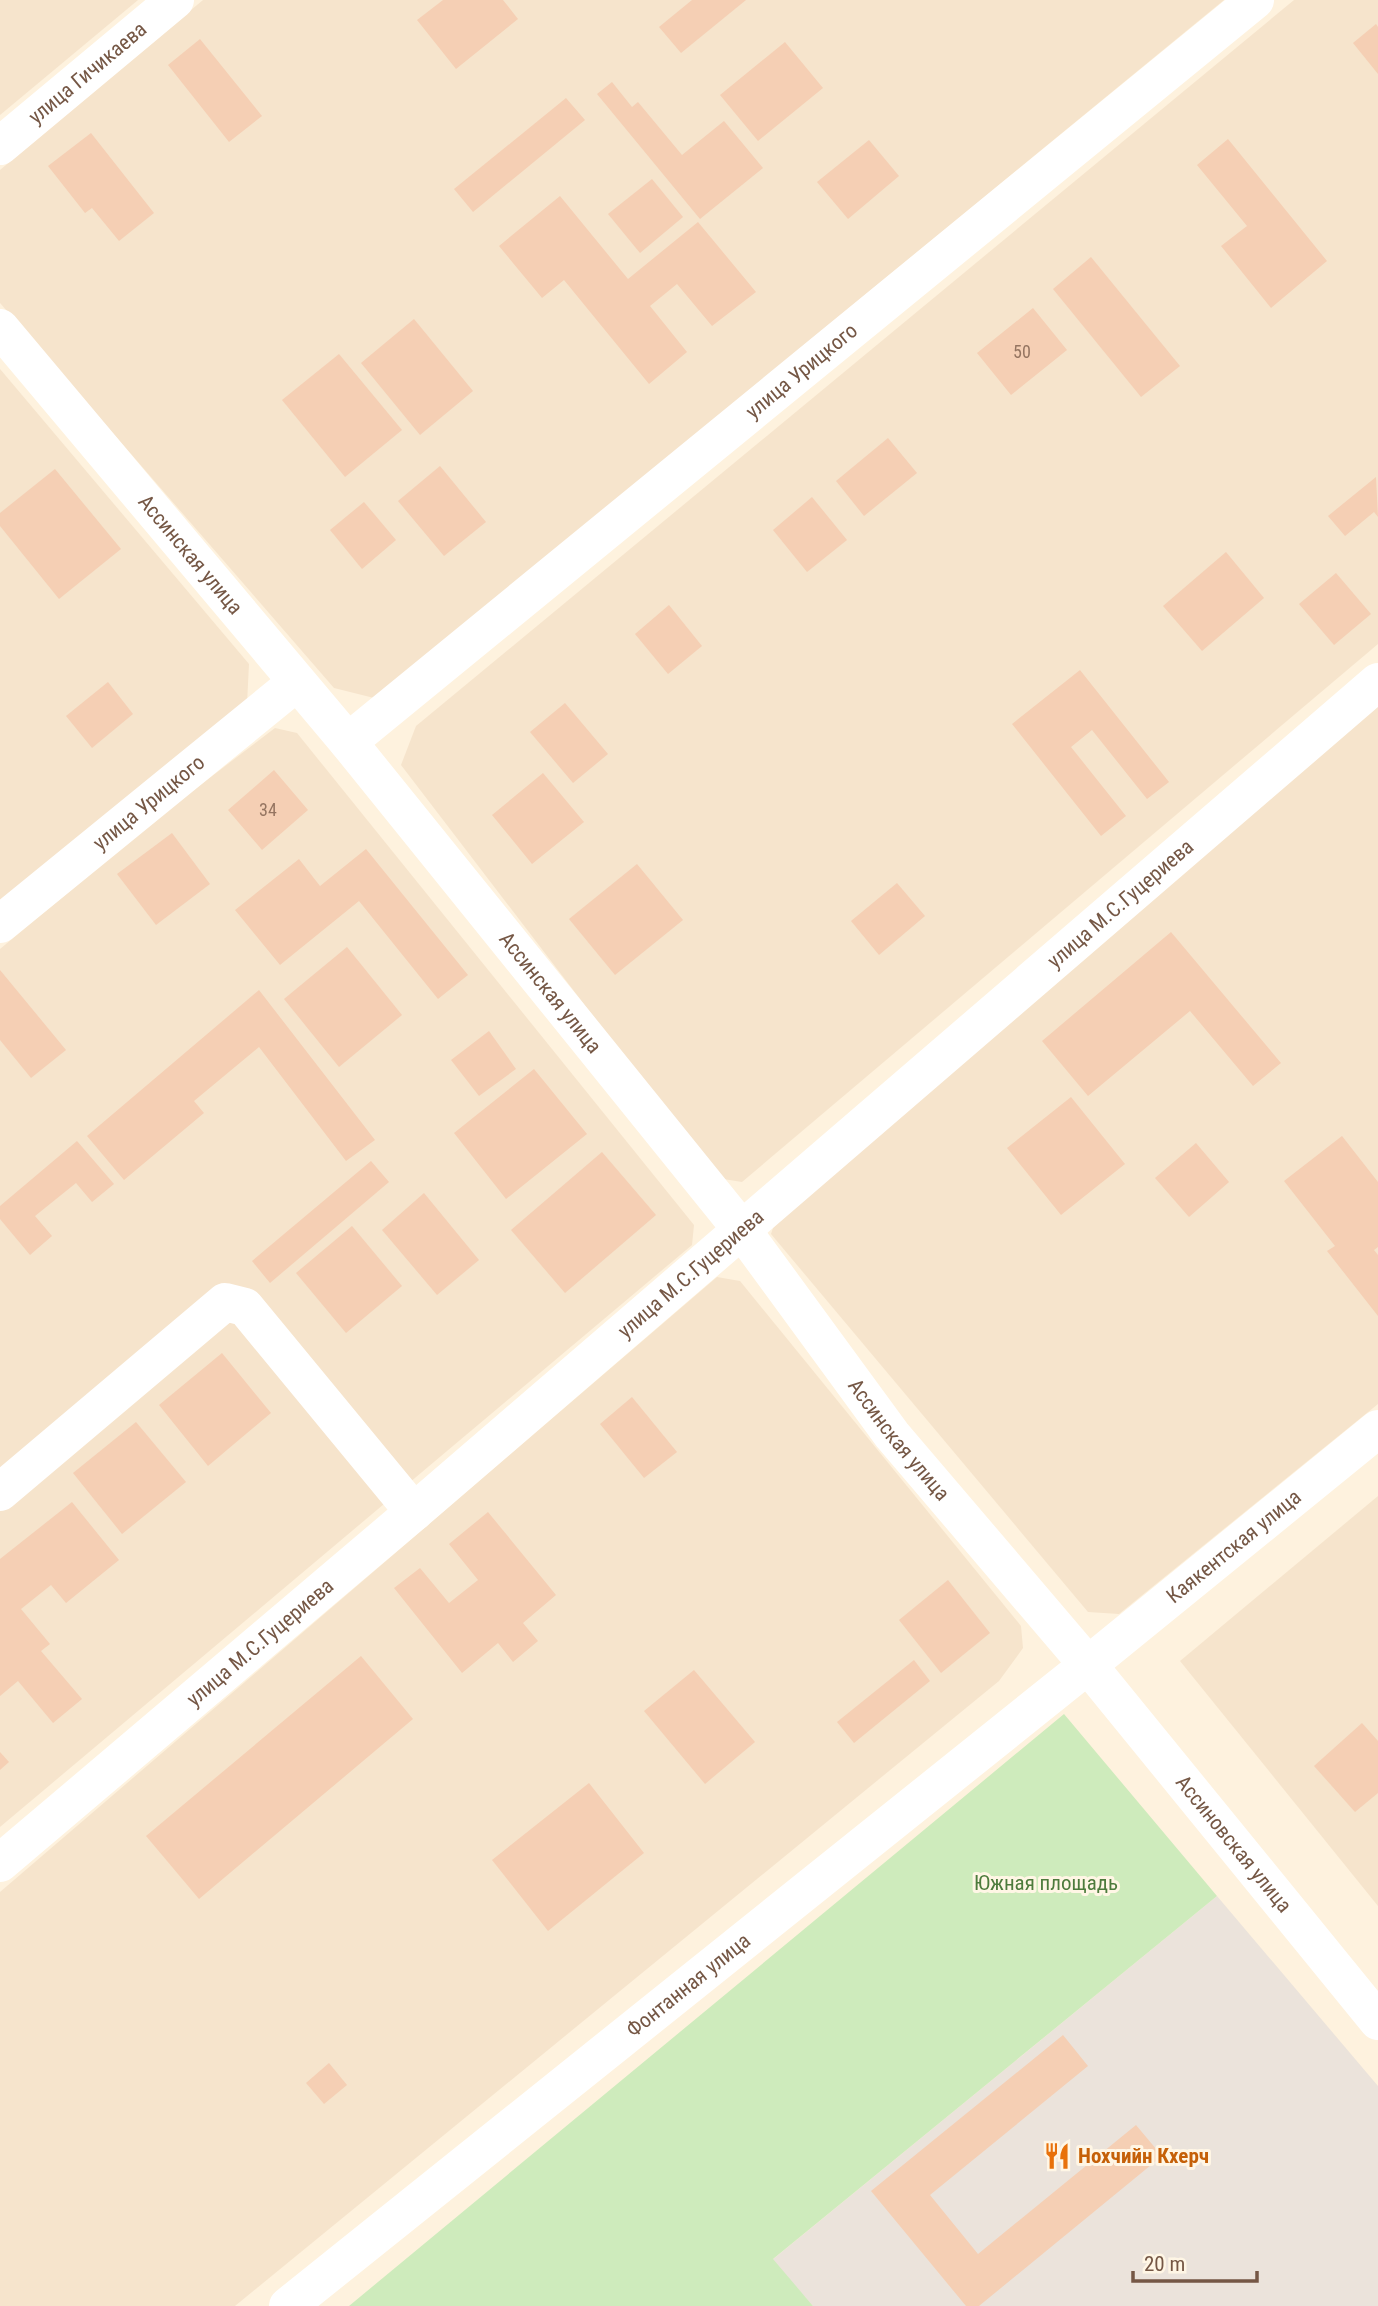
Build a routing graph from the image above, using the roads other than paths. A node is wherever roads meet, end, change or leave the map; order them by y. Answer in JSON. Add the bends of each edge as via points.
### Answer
{"nodes":[{"id":1,"x":175,"y":0,"type":"edge"},
{"id":2,"x":1255,"y":0,"type":"edge"},
{"id":3,"x":0,"y":146,"type":"edge"},
{"id":4,"x":0,"y":328,"type":"edge"},
{"id":5,"x":297,"y":682,"type":"junction"},
{"id":6,"x":1378,"y":682,"type":"edge"},
{"id":7,"x":348,"y":742,"type":"junction"},
{"id":8,"x":0,"y":924,"type":"edge"},
{"id":9,"x":742,"y":1230,"type":"junction"},
{"id":10,"x":1378,"y":1429,"type":"edge"},
{"id":11,"x":0,"y":1492,"type":"edge"},
{"id":12,"x":414,"y":1512,"type":"junction"},
{"id":13,"x":1088,"y":1665,"type":"junction"},
{"id":14,"x":0,"y":1863,"type":"edge"},
{"id":15,"x":1378,"y":2021,"type":"edge"},
{"id":16,"x":288,"y":2306,"type":"edge"}],
"edges":[{"from":1,"to":3,"type":"street","name":"улица Гичикаева"},
{"from":2,"to":7,"type":"street","name":"улица Урицкого"},
{"from":4,"to":5,"type":"street","name":"Ассинская улица"},
{"from":5,"to":7,"type":"street","name":"Ассинская улица"},
{"from":5,"to":8,"type":"street","name":"улица Урицкого"},
{"from":6,"to":9,"type":"street","name":"улица М.С.Гуцериева"},
{"from":7,"to":9,"type":"street","name":"Ассинская улица"},
{"from":9,"to":12,"type":"street","name":"улица М.С.Гуцериева"},
{"from":9,"to":13,"type":"street","name":"Ассинская улица","via":[[892,1435]]},
{"from":10,"to":13,"type":"street","name":"Каякентская улица"},
{"from":11,"to":12,"type":"street","via":[[225,1302],[245,1307]]},
{"from":12,"to":14,"type":"street","name":"улица М.С.Гуцериева"},
{"from":13,"to":15,"type":"street","name":"Ассиновская улица"},
{"from":13,"to":16,"type":"street","name":"Фонтанная улица"}]}
